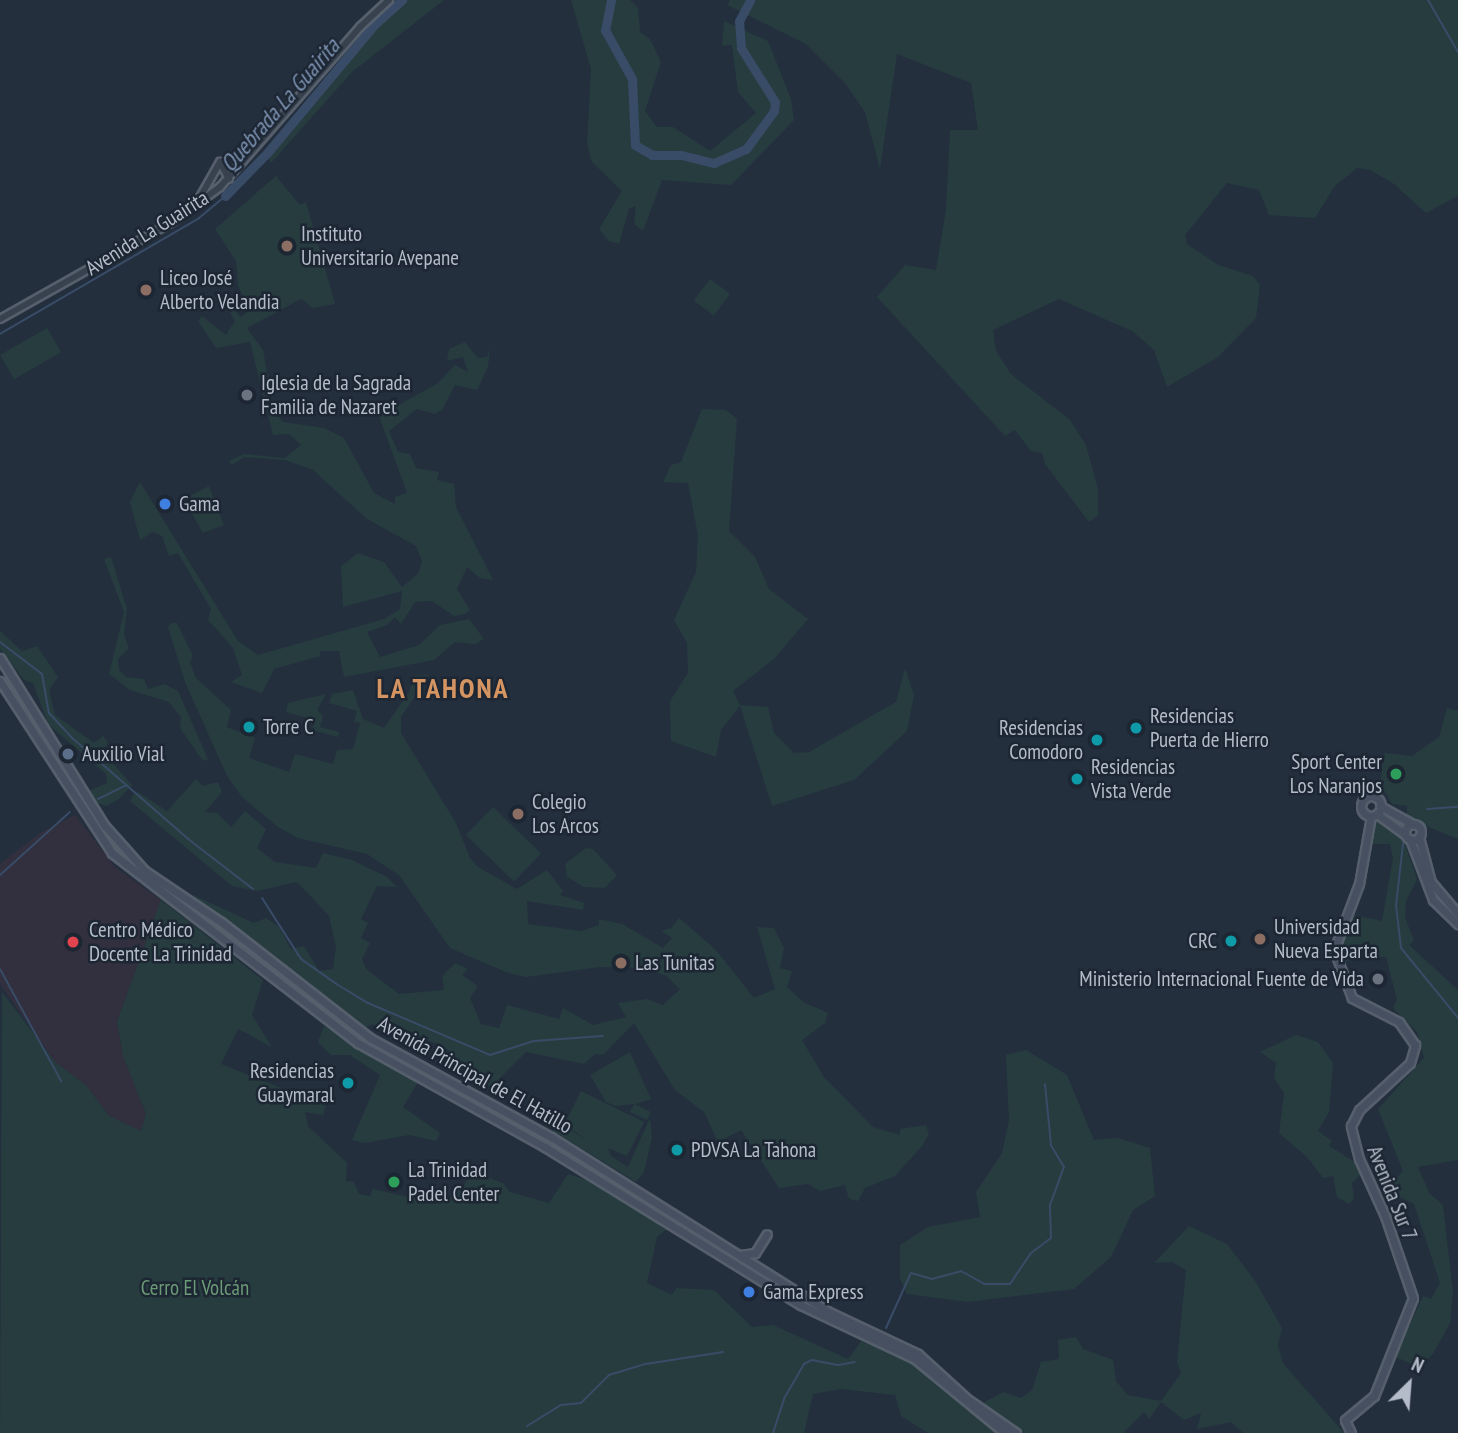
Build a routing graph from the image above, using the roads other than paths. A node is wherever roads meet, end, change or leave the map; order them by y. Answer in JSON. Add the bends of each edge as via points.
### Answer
{"nodes":[{"id":1,"x":389,"y":0,"type":"edge"},
{"id":2,"x":229,"y":179,"type":"junction"},
{"id":3,"x":195,"y":206,"type":"junction"},
{"id":4,"x":0,"y":319,"type":"edge"},
{"id":5,"x":0,"y":658,"type":"edge"},
{"id":6,"x":0,"y":681,"type":"edge"},
{"id":7,"x":1054,"y":752,"type":"dead end"},
{"id":8,"x":1076,"y":754,"type":"dead end"},
{"id":9,"x":1380,"y":806,"type":"junction"},
{"id":10,"x":1374,"y":815,"type":"junction"},
{"id":11,"x":1413,"y":824,"type":"junction"},
{"id":12,"x":1408,"y":837,"type":"junction"},
{"id":13,"x":1419,"y":837,"type":"junction"},
{"id":14,"x":1458,"y":914,"type":"edge"},
{"id":15,"x":1458,"y":924,"type":"edge"},
{"id":16,"x":767,"y":1234,"type":"dead end"},
{"id":17,"x":739,"y":1254,"type":"junction"},
{"id":18,"x":1005,"y":1433,"type":"edge"},
{"id":19,"x":1016,"y":1433,"type":"edge"},
{"id":20,"x":1351,"y":1433,"type":"edge"}],
"edges":[{"from":1,"to":2,"type":"street","name":"Avenida La Guairita","via":[[360,27]]},
{"from":2,"to":3,"type":"street","name":"Avenida La Guairita"},
{"from":2,"to":3,"type":"street","via":[[220,162]]},
{"from":3,"to":4,"type":"street","name":"Avenida La Guairita"},
{"from":5,"to":17,"type":"main road","name":"Avenida Principal de El Hatillo","via":[[104,825],[145,870],[221,922],[370,1038],[551,1137]]},
{"from":6,"to":18,"type":"main road","name":"Avenida Principal de El Hatillo","via":[[111,853],[358,1043],[545,1147],[808,1309],[915,1359]]},
{"from":7,"to":8,"type":"street"},
{"from":9,"to":10,"type":"main road"},
{"from":9,"to":10,"type":"main road","via":[[1376,798],[1364,799],[1362,810]]},
{"from":9,"to":11,"type":"main road"},
{"from":10,"to":12,"type":"main road"},
{"from":10,"to":20,"type":"main road","name":"Avenida Sur 7","via":[[1359,884],[1334,950],[1352,998],[1399,1021],[1415,1045],[1410,1063],[1359,1110],[1351,1126],[1359,1159],[1385,1216],[1413,1298],[1374,1396],[1345,1420]]},
{"from":11,"to":12,"type":"main road"},
{"from":11,"to":13,"type":"main road","via":[[1420,828]]},
{"from":12,"to":13,"type":"main road"},
{"from":12,"to":15,"type":"main road","via":[[1433,900]]},
{"from":13,"to":14,"type":"main road","via":[[1431,882]]},
{"from":16,"to":17,"type":"main road","via":[[755,1253]]},
{"from":17,"to":19,"type":"main road","name":"Avenida Principal de El Hatillo","via":[[831,1313],[918,1354],[966,1398]]}]}
